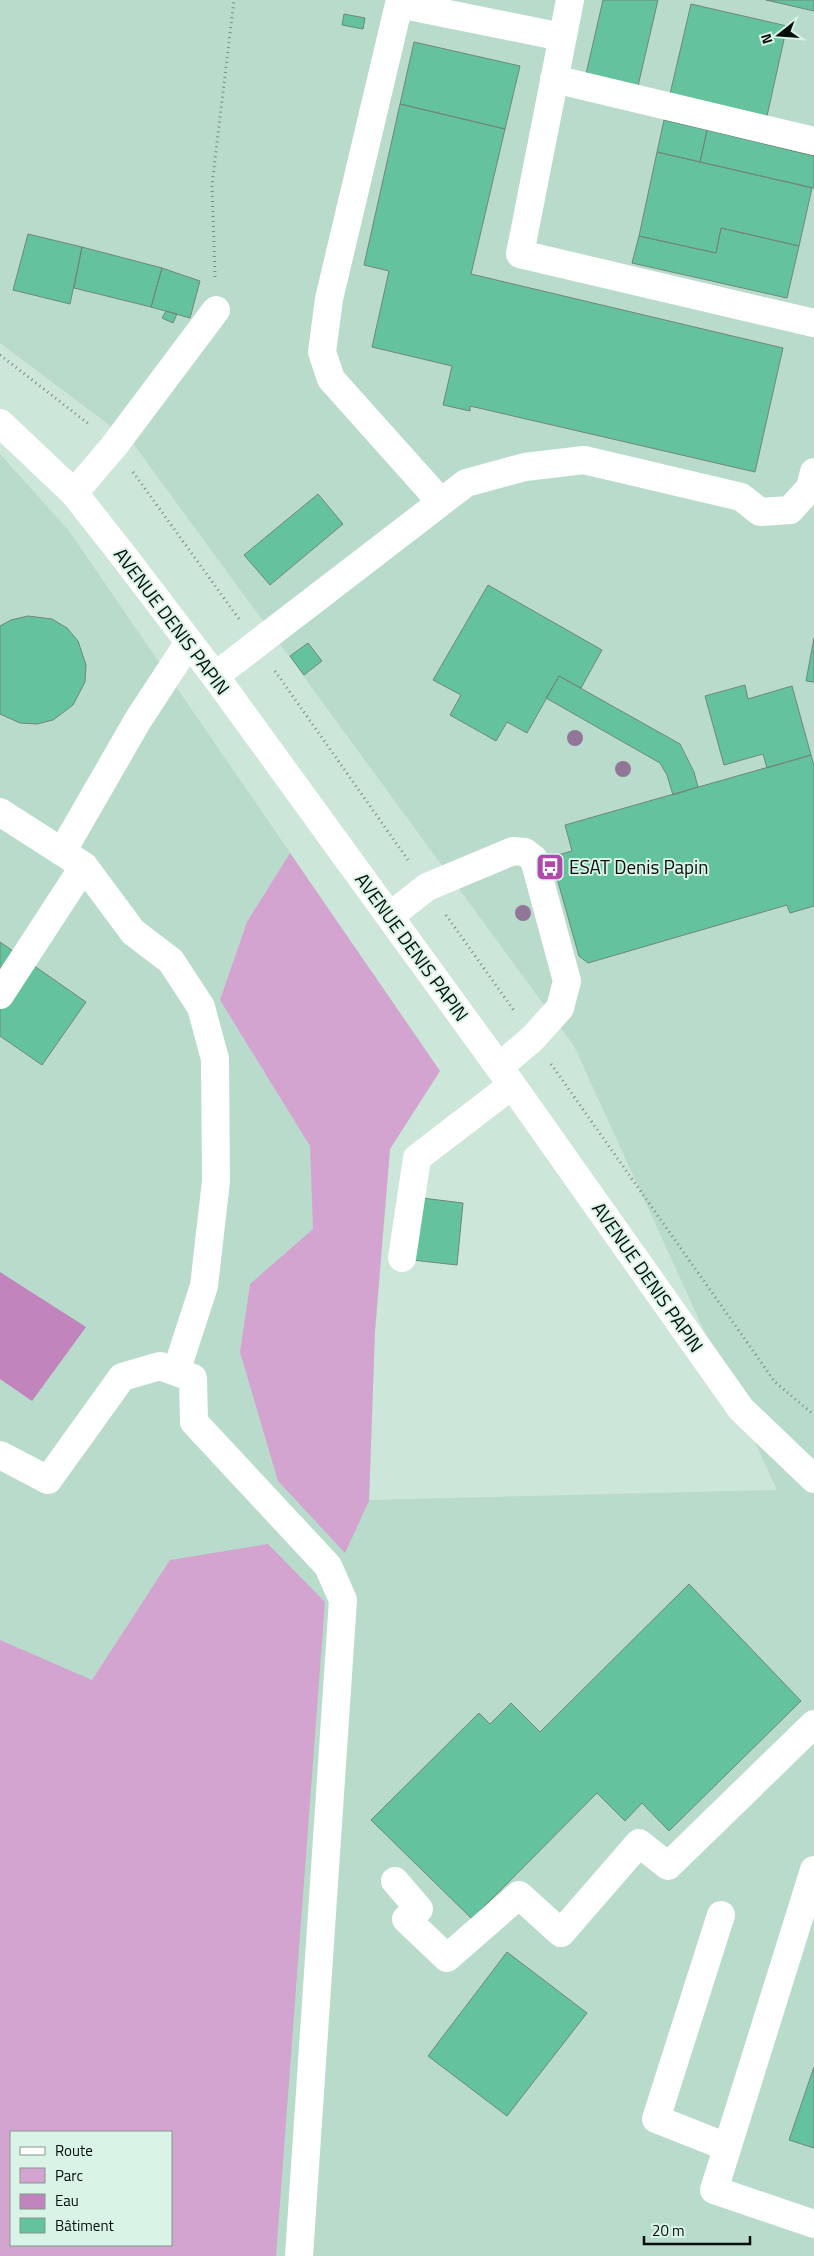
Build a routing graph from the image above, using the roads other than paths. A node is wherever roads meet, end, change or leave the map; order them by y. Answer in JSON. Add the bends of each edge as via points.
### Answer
{"nodes":[{"id":1,"x":570,"y":0,"type":"edge"},
{"id":2,"x":562,"y":37,"type":"junction"},
{"id":3,"x":554,"y":79,"type":"junction"},
{"id":4,"x":814,"y":141,"type":"edge"},
{"id":5,"x":216,"y":310,"type":"road end"},
{"id":6,"x":814,"y":323,"type":"edge"},
{"id":7,"x":0,"y":423,"type":"edge"},
{"id":8,"x":814,"y":472,"type":"edge"},
{"id":9,"x":74,"y":493,"type":"junction"},
{"id":10,"x":441,"y":502,"type":"junction"},
{"id":11,"x":189,"y":642,"type":"junction"},
{"id":12,"x":215,"y":676,"type":"junction"},
{"id":13,"x":0,"y":812,"type":"edge"},
{"id":14,"x":62,"y":852,"type":"junction"},
{"id":15,"x":84,"y":866,"type":"junction"},
{"id":16,"x":390,"y":916,"type":"junction"},
{"id":17,"x":0,"y":994,"type":"edge"},
{"id":18,"x":506,"y":1076,"type":"junction"},
{"id":19,"x":402,"y":1258,"type":"dead end"},
{"id":20,"x":176,"y":1372,"type":"junction"},
{"id":21,"x":0,"y":1455,"type":"edge"},
{"id":22,"x":814,"y":1479,"type":"edge"},
{"id":23,"x":814,"y":1724,"type":"edge"},
{"id":24,"x":814,"y":1870,"type":"edge"},
{"id":25,"x":394,"y":1880,"type":"dead end"},
{"id":26,"x":721,"y":1915,"type":"dead end"},
{"id":27,"x":727,"y":2147,"type":"junction"},
{"id":28,"x":814,"y":2224,"type":"edge"},
{"id":29,"x":298,"y":2256,"type":"edge"}],
"edges":[{"from":1,"to":2,"type":"main road"},
{"from":2,"to":3,"type":"main road"},
{"from":2,"to":10,"type":"main road","via":[[399,4],[329,299],[322,352],[331,379]]},
{"from":3,"to":4,"type":"main road"},
{"from":3,"to":6,"type":"main road","via":[[520,254]]},
{"from":5,"to":9,"type":"main road","via":[[114,446]]},
{"from":7,"to":9,"type":"main road","name":"AVENUE DENIS PAPIN"},
{"from":8,"to":10,"type":"main road","via":[[810,488],[790,510],[760,512],[742,497],[584,460],[526,467],[466,483]]},
{"from":9,"to":11,"type":"main road","name":"AVENUE DENIS PAPIN"},
{"from":10,"to":12,"type":"main road"},
{"from":11,"to":12,"type":"main road","name":"AVENUE DENIS PAPIN"},
{"from":11,"to":14,"type":"main road","via":[[138,720]]},
{"from":12,"to":16,"type":"main road","name":"AVENUE DENIS PAPIN"},
{"from":13,"to":14,"type":"main road"},
{"from":14,"to":15,"type":"main road"},
{"from":15,"to":17,"type":"main road"},
{"from":15,"to":20,"type":"main road","via":[[133,932],[171,961],[201,1007],[215,1059],[216,1181],[204,1286]]},
{"from":16,"to":18,"type":"main road","name":"AVENUE DENIS PAPIN"},
{"from":16,"to":18,"type":"main road","via":[[427,887],[513,851],[525,852],[534,859],[567,981],[560,1008]]},
{"from":18,"to":19,"type":"main road","via":[[417,1158]]},
{"from":18,"to":22,"type":"main road","name":"AVENUE DENIS PAPIN","via":[[741,1409]]},
{"from":20,"to":21,"type":"main road","via":[[160,1366],[122,1378],[48,1480]]},
{"from":20,"to":29,"type":"main road","via":[[193,1378],[194,1422],[328,1566],[344,1600]]},
{"from":23,"to":25,"type":"main road","via":[[668,1866],[639,1843],[561,1932],[519,1895],[448,1958],[406,1919],[419,1909]]},
{"from":24,"to":27,"type":"main road"},
{"from":26,"to":27,"type":"main road","via":[[656,2119]]},
{"from":27,"to":28,"type":"main road","via":[[714,2190]]}]}
